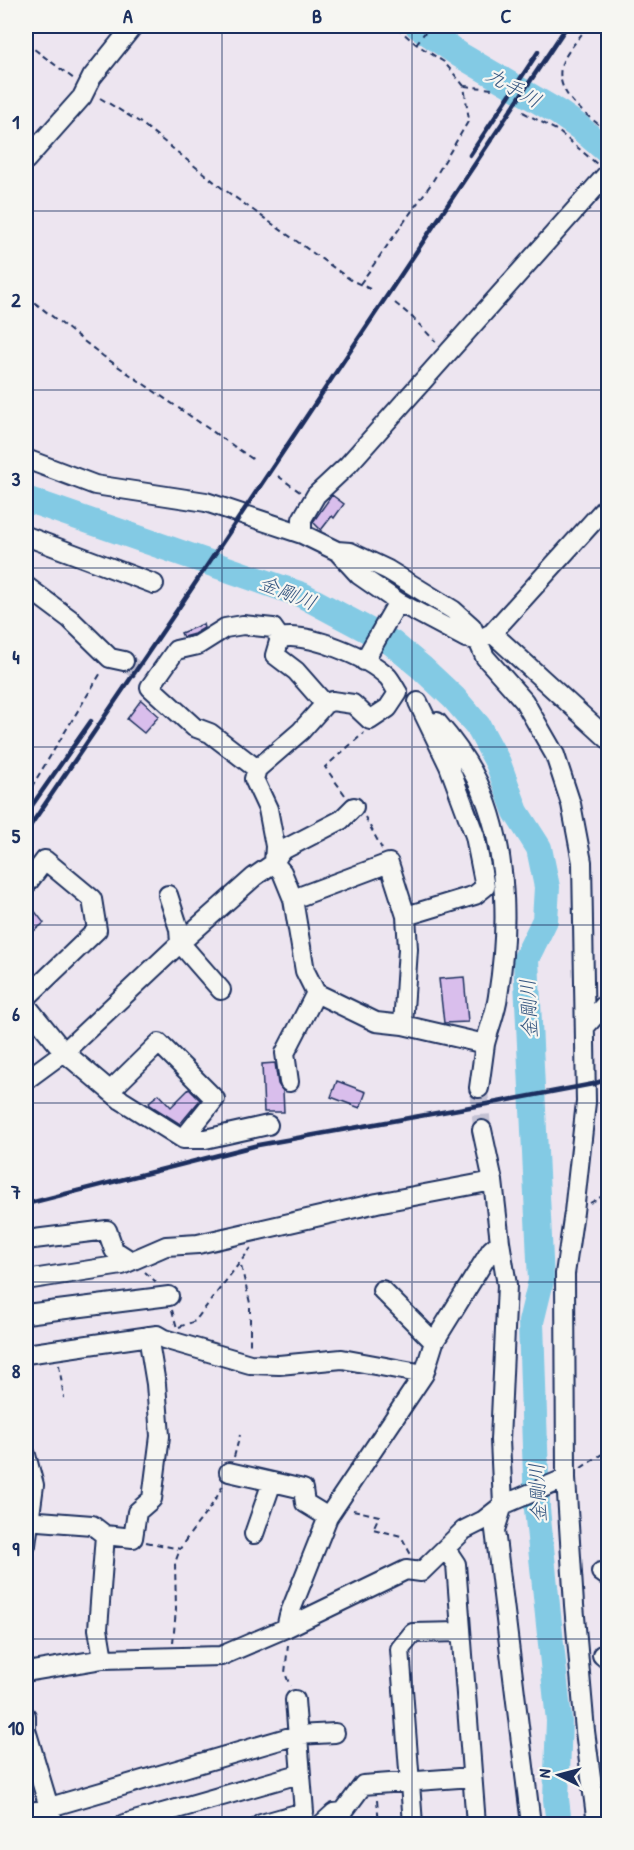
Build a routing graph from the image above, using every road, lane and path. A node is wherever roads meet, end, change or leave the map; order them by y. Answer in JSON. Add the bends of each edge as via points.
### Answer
{"nodes":[{"id":1,"x":133,"y":26,"type":"edge"},
{"id":2,"x":395,"y":26,"type":"edge"},
{"id":3,"x":430,"y":26,"type":"edge"},
{"id":4,"x":588,"y":26,"type":"edge"},
{"id":5,"x":26,"y":43,"type":"edge"},
{"id":6,"x":416,"y":44,"type":"junction"},
{"id":7,"x":464,"y":86,"type":"junction"},
{"id":8,"x":86,"y":88,"type":"junction"},
{"id":9,"x":492,"y":89,"type":"dead end"},
{"id":10,"x":523,"y":112,"type":"dead end"},
{"id":11,"x":609,"y":132,"type":"edge"},
{"id":12,"x":26,"y":160,"type":"edge"},
{"id":13,"x":608,"y":173,"type":"edge"},
{"id":14,"x":360,"y":284,"type":"junction"},
{"id":15,"x":370,"y":289,"type":"dead end"},
{"id":16,"x":26,"y":296,"type":"edge"},
{"id":17,"x":395,"y":303,"type":"dead end"},
{"id":18,"x":447,"y":354,"type":"junction"},
{"id":19,"x":26,"y":459,"type":"edge"},
{"id":20,"x":254,"y":460,"type":"dead end"},
{"id":21,"x":278,"y":476,"type":"dead end"},
{"id":22,"x":313,"y":500,"type":"junction"},
{"id":23,"x":609,"y":505,"type":"edge"},
{"id":24,"x":302,"y":534,"type":"junction"},
{"id":25,"x":26,"y":536,"type":"edge"},
{"id":26,"x":338,"y":551,"type":"junction"},
{"id":27,"x":154,"y":584,"type":"dead end"},
{"id":28,"x":26,"y":586,"type":"edge"},
{"id":29,"x":395,"y":607,"type":"junction"},
{"id":30,"x":485,"y":636,"type":"junction"},
{"id":31,"x":280,"y":638,"type":"junction"},
{"id":32,"x":117,"y":659,"type":"joint"},
{"id":33,"x":364,"y":661,"type":"junction"},
{"id":34,"x":398,"y":693,"type":"junction"},
{"id":35,"x":418,"y":702,"type":"junction"},
{"id":36,"x":325,"y":704,"type":"junction"},
{"id":37,"x":370,"y":720,"type":"junction"},
{"id":38,"x":609,"y":739,"type":"edge"},
{"id":39,"x":257,"y":769,"type":"junction"},
{"id":40,"x":26,"y":796,"type":"edge"},
{"id":41,"x":354,"y":807,"type":"junction"},
{"id":42,"x":389,"y":862,"type":"junction"},
{"id":43,"x":274,"y":863,"type":"junction"},
{"id":44,"x":26,"y":885,"type":"edge"},
{"id":45,"x":168,"y":895,"type":"dead end"},
{"id":46,"x":293,"y":899,"type":"junction"},
{"id":47,"x":406,"y":916,"type":"junction"},
{"id":48,"x":180,"y":943,"type":"junction"},
{"id":49,"x":221,"y":990,"type":"dead end"},
{"id":50,"x":316,"y":993,"type":"junction"},
{"id":51,"x":26,"y":998,"type":"edge"},
{"id":52,"x":609,"y":1001,"type":"edge"},
{"id":53,"x":26,"y":1005,"type":"edge"},
{"id":54,"x":403,"y":1025,"type":"junction"},
{"id":55,"x":585,"y":1027,"type":"junction"},
{"id":56,"x":485,"y":1044,"type":"junction"},
{"id":57,"x":64,"y":1052,"type":"junction"},
{"id":58,"x":26,"y":1080,"type":"edge"},
{"id":59,"x":289,"y":1082,"type":"dead end"},
{"id":60,"x":479,"y":1088,"type":"tunnel mouth"},
{"id":61,"x":110,"y":1090,"type":"junction"},
{"id":62,"x":268,"y":1125,"type":"dead end"},
{"id":63,"x":482,"y":1130,"type":"tunnel mouth"},
{"id":64,"x":183,"y":1139,"type":"junction"},
{"id":65,"x":493,"y":1181,"type":"junction"},
{"id":66,"x":609,"y":1200,"type":"edge"},
{"id":67,"x":599,"y":1208,"type":"dead end"},
{"id":68,"x":265,"y":1229,"type":"junction"},
{"id":69,"x":26,"y":1240,"type":"edge"},
{"id":70,"x":500,"y":1242,"type":"junction"},
{"id":71,"x":131,"y":1261,"type":"junction"},
{"id":72,"x":240,"y":1264,"type":"junction"},
{"id":73,"x":26,"y":1280,"type":"edge"},
{"id":74,"x":382,"y":1290,"type":"dead end"},
{"id":75,"x":169,"y":1296,"type":"dead end"},
{"id":76,"x":26,"y":1314,"type":"edge"},
{"id":77,"x":153,"y":1335,"type":"junction"},
{"id":78,"x":434,"y":1342,"type":"junction"},
{"id":79,"x":26,"y":1354,"type":"edge"},
{"id":80,"x":250,"y":1364,"type":"junction"},
{"id":81,"x":424,"y":1374,"type":"junction"},
{"id":82,"x":240,"y":1435,"type":"dead end"},
{"id":83,"x":609,"y":1450,"type":"edge"},
{"id":84,"x":26,"y":1455,"type":"edge"},
{"id":85,"x":229,"y":1472,"type":"junction"},
{"id":86,"x":566,"y":1478,"type":"junction"},
{"id":87,"x":272,"y":1482,"type":"junction"},
{"id":88,"x":503,"y":1505,"type":"junction"},
{"id":89,"x":332,"y":1512,"type":"junction"},
{"id":90,"x":27,"y":1520,"type":"edge"},
{"id":91,"x":254,"y":1534,"type":"dead end"},
{"id":92,"x":105,"y":1535,"type":"junction"},
{"id":93,"x":132,"y":1538,"type":"junction"},
{"id":94,"x":26,"y":1545,"type":"edge"},
{"id":95,"x":180,"y":1549,"type":"junction"},
{"id":96,"x":446,"y":1549,"type":"junction"},
{"id":97,"x":421,"y":1572,"type":"junction"},
{"id":98,"x":286,"y":1628,"type":"junction"},
{"id":99,"x":460,"y":1632,"type":"junction"},
{"id":100,"x":172,"y":1658,"type":"junction"},
{"id":101,"x":103,"y":1659,"type":"junction"},
{"id":102,"x":26,"y":1672,"type":"edge"},
{"id":103,"x":295,"y":1700,"type":"joint"},
{"id":104,"x":26,"y":1716,"type":"edge"},
{"id":105,"x":335,"y":1733,"type":"dead end"},
{"id":106,"x":297,"y":1735,"type":"junction"},
{"id":107,"x":299,"y":1774,"type":"junction"},
{"id":108,"x":472,"y":1777,"type":"junction"},
{"id":109,"x":410,"y":1782,"type":"junction"},
{"id":110,"x":376,"y":1784,"type":"junction"},
{"id":111,"x":26,"y":1814,"type":"edge"},
{"id":112,"x":52,"y":1816,"type":"edge"},
{"id":113,"x":343,"y":1818,"type":"edge"},
{"id":114,"x":124,"y":1824,"type":"edge"},
{"id":115,"x":261,"y":1824,"type":"edge"},
{"id":116,"x":322,"y":1824,"type":"edge"},
{"id":117,"x":379,"y":1824,"type":"edge"},
{"id":118,"x":413,"y":1824,"type":"edge"},
{"id":119,"x":476,"y":1824,"type":"edge"},
{"id":120,"x":531,"y":1824,"type":"edge"},
{"id":121,"x":597,"y":1824,"type":"edge"}],
"edges":[{"from":1,"to":8,"type":"street"},
{"from":2,"to":6,"type":"path"},
{"from":3,"to":6,"type":"path"},
{"from":4,"to":11,"type":"path","via":[[563,61],[560,75],[568,97]]},
{"from":5,"to":8,"type":"path"},
{"from":6,"to":7,"type":"path","via":[[444,62]]},
{"from":7,"to":9,"type":"path"},
{"from":7,"to":14,"type":"path","via":[[469,120],[431,184]]},
{"from":8,"to":12,"type":"street"},
{"from":8,"to":14,"type":"path","via":[[141,123],[222,188]]},
{"from":10,"to":13,"type":"path","via":[[558,131]]},
{"from":13,"to":18,"type":"street"},
{"from":14,"to":15,"type":"path"},
{"from":16,"to":20,"type":"path","via":[[104,356]]},
{"from":17,"to":18,"type":"path"},
{"from":18,"to":22,"type":"street"},
{"from":19,"to":24,"type":"street","via":[[95,485],[206,502]]},
{"from":21,"to":22,"type":"path"},
{"from":22,"to":24,"type":"street","via":[[302,519]]},
{"from":23,"to":30,"type":"street"},
{"from":24,"to":26,"type":"street"},
{"from":25,"to":27,"type":"street"},
{"from":26,"to":29,"type":"street"},
{"from":26,"to":30,"type":"street","via":[[350,552],[388,570],[453,610]]},
{"from":28,"to":32,"type":"street"},
{"from":29,"to":30,"type":"street","via":[[466,638]]},
{"from":29,"to":33,"type":"street"},
{"from":30,"to":38,"type":"street"},
{"from":30,"to":55,"type":"street","via":[[485,657],[524,701],[555,755],[571,804],[582,862]]},
{"from":31,"to":33,"type":"street","via":[[291,636],[332,646]]},
{"from":31,"to":36,"type":"street","via":[[275,655],[296,671]]},
{"from":31,"to":39,"type":"street","via":[[273,628],[225,628],[198,645],[176,650],[147,682],[194,727],[210,733]]},
{"from":32,"to":40,"type":"path"},
{"from":33,"to":34,"type":"street","via":[[388,677]]},
{"from":34,"to":35,"type":"street"},
{"from":34,"to":37,"type":"street","via":[[388,708]]},
{"from":35,"to":47,"type":"street","via":[[475,836],[485,888],[475,895]]},
{"from":35,"to":56,"type":"street","via":[[470,768],[487,804],[501,858],[504,926],[498,997]]},
{"from":36,"to":37,"type":"street","via":[[353,704]]},
{"from":36,"to":39,"type":"street","via":[[302,731]]},
{"from":37,"to":41,"type":"path","via":[[370,728],[325,767]]},
{"from":39,"to":43,"type":"street","via":[[254,779],[268,809]]},
{"from":41,"to":42,"type":"path","via":[[366,819]]},
{"from":41,"to":43,"type":"street","via":[[341,820],[281,851]]},
{"from":42,"to":46,"type":"street"},
{"from":42,"to":47,"type":"street"},
{"from":43,"to":46,"type":"street"},
{"from":43,"to":48,"type":"street"},
{"from":44,"to":51,"type":"street","via":[[45,860],[92,899],[97,930]]},
{"from":45,"to":48,"type":"street"},
{"from":46,"to":50,"type":"street","via":[[305,970]]},
{"from":47,"to":54,"type":"street"},
{"from":48,"to":49,"type":"street"},
{"from":48,"to":57,"type":"street"},
{"from":50,"to":54,"type":"street","via":[[376,1022]]},
{"from":50,"to":59,"type":"street","via":[[285,1053]]},
{"from":52,"to":55,"type":"street"},
{"from":53,"to":57,"type":"street"},
{"from":54,"to":56,"type":"street"},
{"from":55,"to":86,"type":"street","via":[[586,1102],[565,1274]]},
{"from":56,"to":60,"type":"street"},
{"from":57,"to":58,"type":"street"},
{"from":57,"to":61,"type":"street"},
{"from":61,"to":64,"type":"street"},
{"from":61,"to":64,"type":"street","via":[[159,1043],[215,1098]]},
{"from":62,"to":64,"type":"street","via":[[205,1139]]},
{"from":63,"to":65,"type":"street"},
{"from":65,"to":68,"type":"street"},
{"from":65,"to":70,"type":"street"},
{"from":66,"to":67,"type":"path"},
{"from":68,"to":71,"type":"street","via":[[198,1244],[166,1245]]},
{"from":68,"to":72,"type":"path"},
{"from":69,"to":71,"type":"street","via":[[107,1230],[114,1250]]},
{"from":70,"to":78,"type":"street","via":[[491,1250]]},
{"from":70,"to":88,"type":"street","via":[[507,1284],[500,1440]]},
{"from":71,"to":73,"type":"street"},
{"from":72,"to":77,"type":"path","via":[[195,1321]]},
{"from":72,"to":80,"type":"path","via":[[250,1303]]},
{"from":74,"to":78,"type":"street"},
{"from":75,"to":76,"type":"street"},
{"from":77,"to":79,"type":"street"},
{"from":77,"to":80,"type":"street"},
{"from":77,"to":93,"type":"street","via":[[160,1436],[152,1499],[137,1512]]},
{"from":78,"to":81,"type":"street"},
{"from":80,"to":81,"type":"street","via":[[342,1359]]},
{"from":81,"to":89,"type":"street"},
{"from":82,"to":85,"type":"path"},
{"from":83,"to":86,"type":"path"},
{"from":84,"to":90,"type":"street","via":[[34,1485]]},
{"from":85,"to":87,"type":"street"},
{"from":85,"to":95,"type":"path","via":[[214,1504]]},
{"from":86,"to":88,"type":"street"},
{"from":86,"to":121,"type":"street","via":[[580,1674]]},
{"from":87,"to":89,"type":"street","via":[[303,1489],[305,1503]]},
{"from":87,"to":91,"type":"street"},
{"from":88,"to":96,"type":"street","via":[[464,1530]]},
{"from":88,"to":120,"type":"street","via":[[495,1530]]},
{"from":89,"to":97,"type":"path","via":[[379,1516],[373,1529],[401,1536]]},
{"from":89,"to":98,"type":"street"},
{"from":90,"to":92,"type":"street","via":[[92,1525]]},
{"from":90,"to":94,"type":"street"},
{"from":92,"to":93,"type":"street"},
{"from":92,"to":101,"type":"street","via":[[98,1629]]},
{"from":93,"to":95,"type":"path"},
{"from":95,"to":100,"type":"path","via":[[175,1563]]},
{"from":96,"to":97,"type":"street"},
{"from":96,"to":99,"type":"street","via":[[456,1564]]},
{"from":97,"to":98,"type":"street","via":[[406,1570]]},
{"from":98,"to":100,"type":"street","via":[[221,1656]]},
{"from":98,"to":103,"type":"path","via":[[289,1639],[285,1673]]},
{"from":99,"to":108,"type":"street"},
{"from":99,"to":109,"type":"street","via":[[413,1633],[400,1649]]},
{"from":100,"to":101,"type":"street"},
{"from":101,"to":102,"type":"street"},
{"from":103,"to":106,"type":"street"},
{"from":104,"to":112,"type":"street","via":[[26,1730]]},
{"from":105,"to":106,"type":"street"},
{"from":106,"to":107,"type":"street"},
{"from":106,"to":112,"type":"street"},
{"from":107,"to":114,"type":"street"},
{"from":107,"to":115,"type":"street","via":[[304,1812]]},
{"from":108,"to":109,"type":"street"},
{"from":108,"to":119,"type":"street"},
{"from":109,"to":110,"type":"street"},
{"from":109,"to":118,"type":"street"},
{"from":110,"to":113,"type":"street","via":[[363,1785]]},
{"from":110,"to":117,"type":"path"},
{"from":111,"to":112,"type":"street"},
{"from":113,"to":116,"type":"street","via":[[334,1813]]}]}
